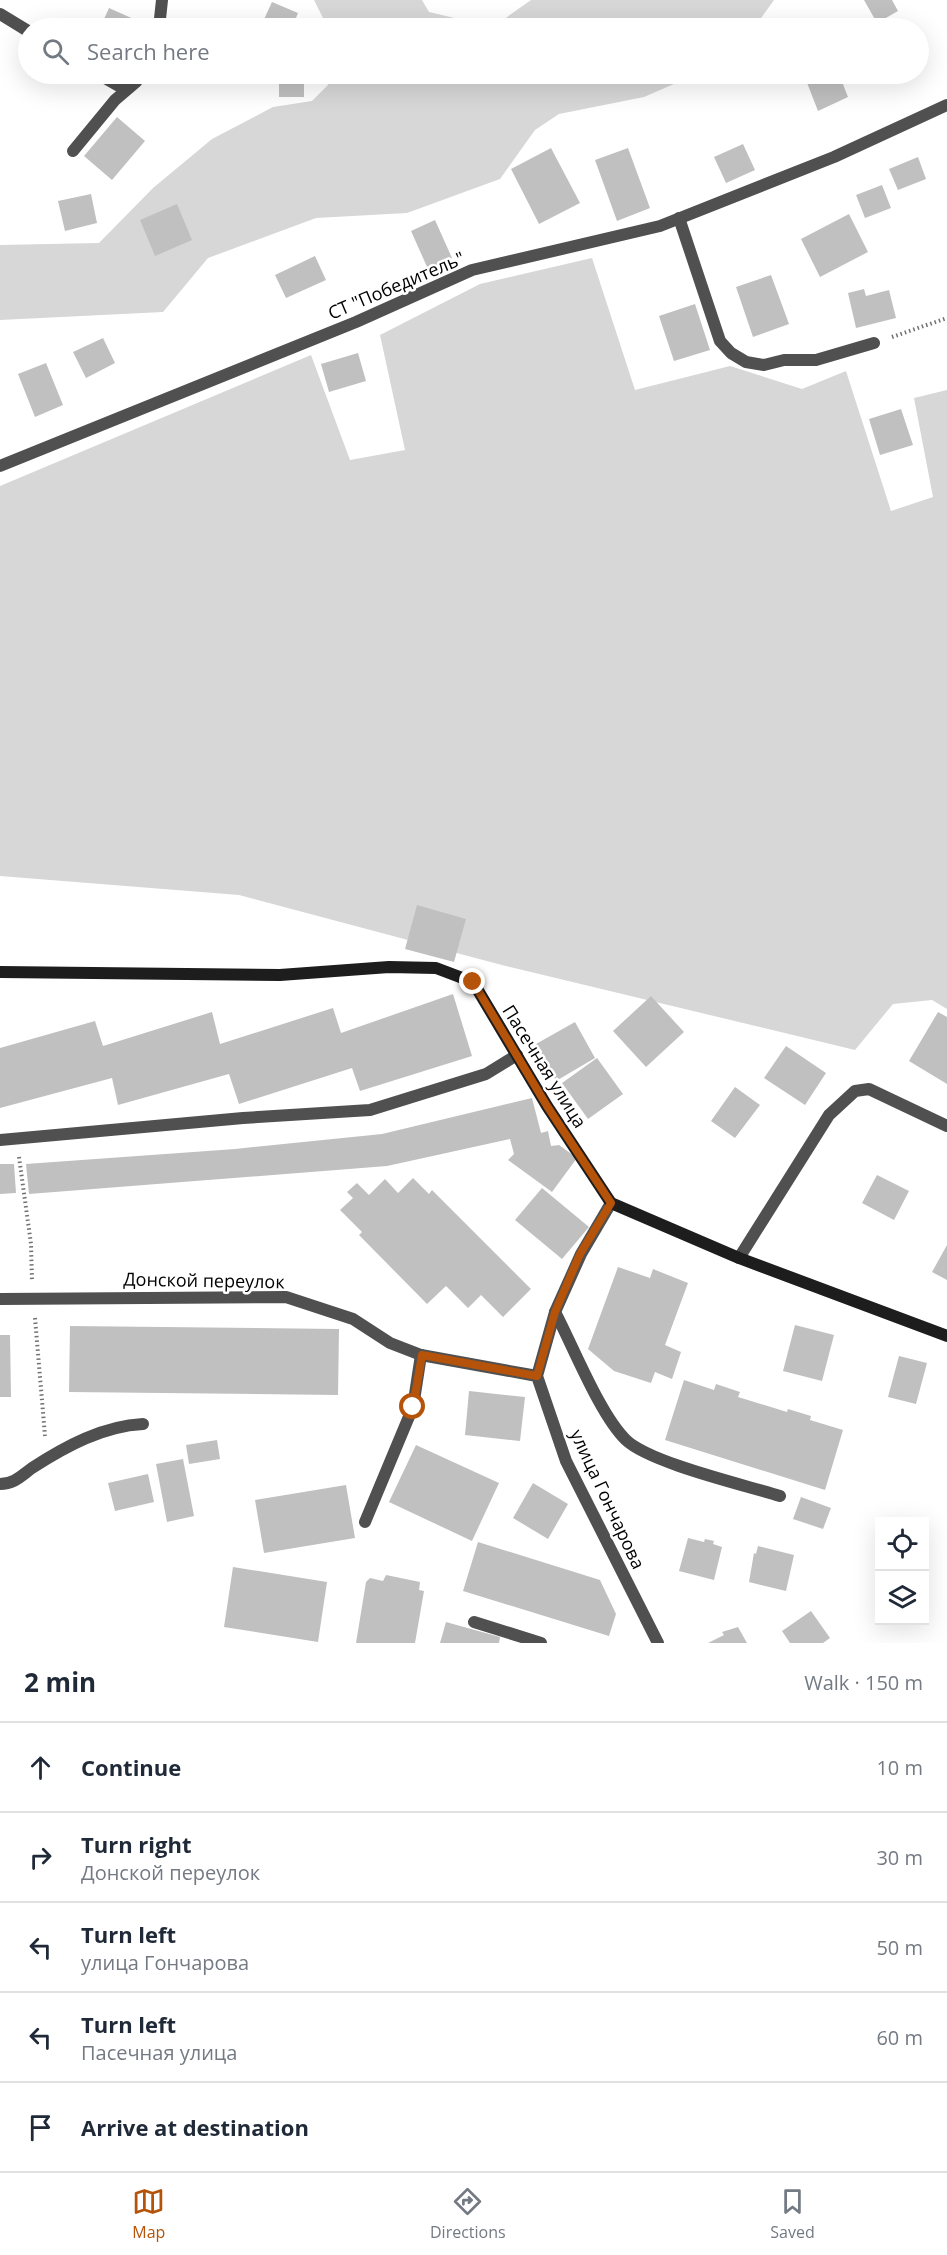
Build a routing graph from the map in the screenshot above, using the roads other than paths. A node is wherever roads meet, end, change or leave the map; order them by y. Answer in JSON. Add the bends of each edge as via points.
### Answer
{"nodes":[{"id":1,"x":162,"y":0,"type":"edge"},
{"id":2,"x":0,"y":14,"type":"edge"},
{"id":3,"x":160,"y":18,"type":"edge"},
{"id":4,"x":18,"y":25,"type":"edge"},
{"id":5,"x":116,"y":84,"type":"edge"},
{"id":6,"x":134,"y":84,"type":"edge"},
{"id":7,"x":126,"y":90,"type":"junction"},
{"id":8,"x":947,"y":105,"type":"edge"},
{"id":9,"x":73,"y":151,"type":"dead end"},
{"id":10,"x":679,"y":219,"type":"junction"},
{"id":11,"x":874,"y":343,"type":"road end"},
{"id":12,"x":0,"y":466,"type":"edge"},
{"id":13,"x":0,"y":972,"type":"edge"},
{"id":14,"x":517,"y":1055,"type":"junction"},
{"id":15,"x":947,"y":1126,"type":"edge"},
{"id":16,"x":0,"y":1140,"type":"edge"},
{"id":17,"x":611,"y":1203,"type":"junction"},
{"id":18,"x":739,"y":1258,"type":"junction"},
{"id":19,"x":0,"y":1299,"type":"edge"},
{"id":20,"x":555,"y":1312,"type":"junction"},
{"id":21,"x":947,"y":1336,"type":"edge"},
{"id":22,"x":422,"y":1355,"type":"junction"},
{"id":23,"x":537,"y":1376,"type":"junction"},
{"id":24,"x":143,"y":1424,"type":"dead end"},
{"id":25,"x":0,"y":1484,"type":"edge"},
{"id":26,"x":780,"y":1496,"type":"dead end"},
{"id":27,"x":365,"y":1522,"type":"dead end"},
{"id":28,"x":474,"y":1622,"type":"dead end"},
{"id":29,"x":541,"y":1643,"type":"edge"},
{"id":30,"x":658,"y":1643,"type":"edge"}],
"edges":[{"from":1,"to":3,"type":"street"},
{"from":2,"to":4,"type":"street"},
{"from":5,"to":7,"type":"street"},
{"from":6,"to":7,"type":"street"},
{"from":7,"to":9,"type":"street"},
{"from":8,"to":10,"type":"street","name":"СТ \"Победитель\"","via":[[834,157]]},
{"from":10,"to":11,"type":"street","via":[[720,341],[731,353],[746,362],[764,365],[784,360],[816,360]]},
{"from":10,"to":12,"type":"street","name":"СТ \"Победитель\"","via":[[472,270],[356,322]]},
{"from":13,"to":14,"type":"street","name":"Пасечная улица","via":[[280,975],[389,967],[436,968],[473,982]]},
{"from":14,"to":16,"type":"street","via":[[486,1074],[370,1110]]},
{"from":14,"to":17,"type":"street","name":"Пасечная улица"},
{"from":15,"to":18,"type":"street","via":[[869,1089],[855,1091],[829,1115]]},
{"from":17,"to":18,"type":"street"},
{"from":17,"to":20,"type":"street","via":[[580,1254]]},
{"from":18,"to":21,"type":"street"},
{"from":19,"to":22,"type":"street","name":"Донской переулок","via":[[286,1297],[353,1319],[390,1343]]},
{"from":20,"to":23,"type":"street"},
{"from":20,"to":26,"type":"street","via":[[607,1415],[626,1440],[648,1455]]},
{"from":22,"to":23,"type":"street","name":"Донской переулок"},
{"from":22,"to":27,"type":"street","via":[[413,1407]]},
{"from":23,"to":30,"type":"street","name":"улица Гончарова","via":[[566,1461]]},
{"from":24,"to":25,"type":"street","via":[[119,1425],[84,1439],[11,1484]]},
{"from":28,"to":29,"type":"street"}]}
